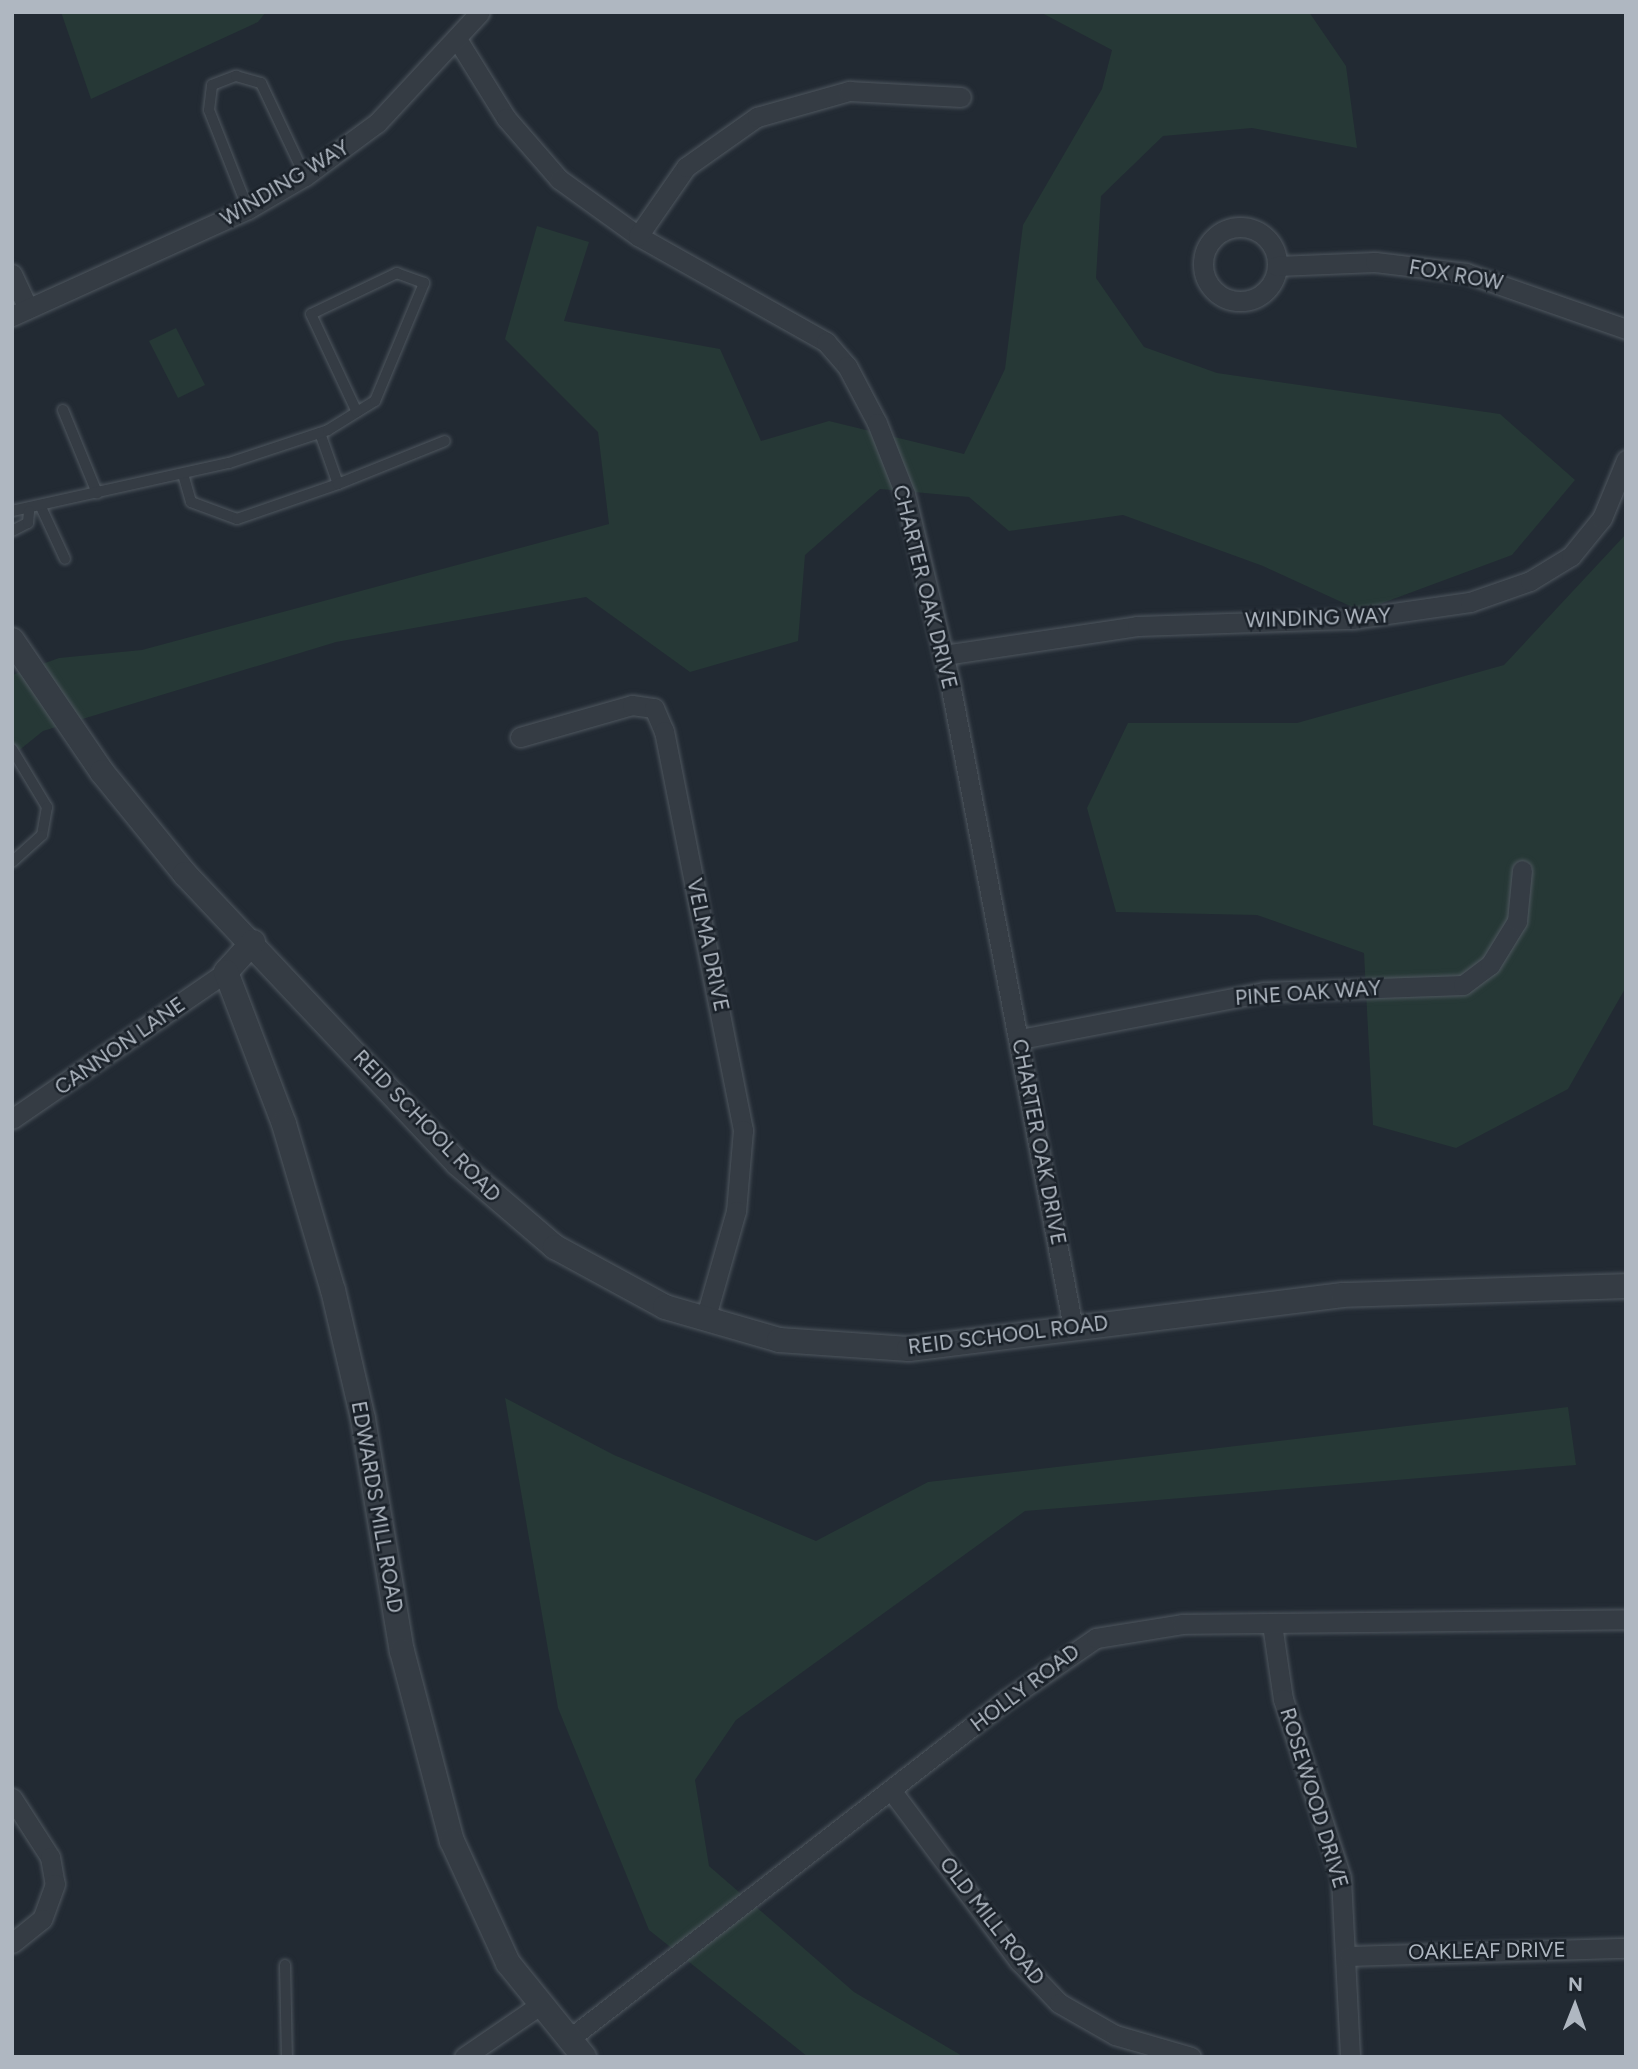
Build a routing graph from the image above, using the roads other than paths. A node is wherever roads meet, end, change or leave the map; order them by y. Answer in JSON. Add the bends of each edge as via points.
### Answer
{"nodes":[{"id":1,"x":480,"y":12,"type":"edge"},
{"id":2,"x":457,"y":39,"type":"junction"},
{"id":3,"x":961,"y":97,"type":"dead end"},
{"id":4,"x":305,"y":176,"type":"junction"},
{"id":5,"x":247,"y":209,"type":"junction"},
{"id":6,"x":638,"y":236,"type":"junction"},
{"id":7,"x":1277,"y":266,"type":"dead end"},
{"id":8,"x":12,"y":274,"type":"edge"},
{"id":9,"x":20,"y":313,"type":"edge"},
{"id":10,"x":1626,"y":329,"type":"edge"},
{"id":11,"x":63,"y":410,"type":"dead end"},
{"id":12,"x":357,"y":412,"type":"junction"},
{"id":13,"x":320,"y":433,"type":"junction"},
{"id":14,"x":445,"y":442,"type":"dead end"},
{"id":15,"x":1626,"y":460,"type":"edge"},
{"id":16,"x":183,"y":474,"type":"junction"},
{"id":17,"x":338,"y":484,"type":"junction"},
{"id":18,"x":97,"y":493,"type":"junction"},
{"id":19,"x":41,"y":507,"type":"junction"},
{"id":20,"x":12,"y":511,"type":"edge"},
{"id":21,"x":29,"y":511,"type":"junction"},
{"id":22,"x":12,"y":531,"type":"edge"},
{"id":23,"x":65,"y":559,"type":"dead end"},
{"id":24,"x":12,"y":640,"type":"edge"},
{"id":25,"x":944,"y":655,"type":"junction"},
{"id":26,"x":520,"y":737,"type":"dead end"},
{"id":27,"x":12,"y":749,"type":"edge"},
{"id":28,"x":12,"y":862,"type":"edge"},
{"id":29,"x":1522,"y":870,"type":"dead end"},
{"id":30,"x":253,"y":942,"type":"junction"},
{"id":31,"x":226,"y":972,"type":"junction"},
{"id":32,"x":1020,"y":1039,"type":"junction"},
{"id":33,"x":12,"y":1119,"type":"edge"},
{"id":34,"x":1626,"y":1286,"type":"edge"},
{"id":35,"x":705,"y":1320,"type":"junction"},
{"id":36,"x":1073,"y":1327,"type":"junction"},
{"id":37,"x":1626,"y":1619,"type":"edge"},
{"id":38,"x":1272,"y":1624,"type":"junction"},
{"id":39,"x":891,"y":1790,"type":"junction"},
{"id":40,"x":12,"y":1798,"type":"edge"},
{"id":41,"x":12,"y":1943,"type":"edge"},
{"id":42,"x":1626,"y":1948,"type":"edge"},
{"id":43,"x":1349,"y":1956,"type":"junction"},
{"id":44,"x":285,"y":1965,"type":"dead end"},
{"id":45,"x":540,"y":2005,"type":"junction"},
{"id":46,"x":576,"y":2048,"type":"edge"},
{"id":47,"x":287,"y":2057,"type":"edge"},
{"id":48,"x":464,"y":2057,"type":"edge"},
{"id":49,"x":1191,"y":2057,"type":"edge"},
{"id":50,"x":1350,"y":2057,"type":"edge"}],
"edges":[{"from":1,"to":2,"type":"street","name":"WINDING WAY"},
{"from":2,"to":4,"type":"street","name":"WINDING WAY","via":[[377,123]]},
{"from":2,"to":6,"type":"street","name":"CHARTER OAK DRIVE","via":[[538,159]]},
{"from":3,"to":6,"type":"street","via":[[849,91],[757,117],[685,167]]},
{"from":4,"to":5,"type":"street","name":"WINDING WAY"},
{"from":4,"to":5,"type":"lane","via":[[261,83],[236,76],[212,85],[209,110]]},
{"from":5,"to":9,"type":"street","name":"WINDING WAY"},
{"from":6,"to":25,"type":"street","name":"CHARTER OAK DRIVE","via":[[806,327],[847,366],[905,494]]},
{"from":7,"to":10,"type":"street","name":"FOX ROW","via":[[1375,262],[1466,273]]},
{"from":8,"to":9,"type":"street"},
{"from":11,"to":18,"type":"lane"},
{"from":12,"to":12,"type":"lane","via":[[375,401],[424,283],[397,273],[311,314]]},
{"from":12,"to":13,"type":"lane"},
{"from":13,"to":16,"type":"lane"},
{"from":13,"to":17,"type":"lane"},
{"from":14,"to":17,"type":"lane"},
{"from":15,"to":25,"type":"street","name":"WINDING WAY","via":[[1602,517],[1571,556],[1530,581],[1469,602],[1352,619],[1137,626]]},
{"from":16,"to":17,"type":"lane","via":[[191,502],[237,519]]},
{"from":16,"to":18,"type":"lane"},
{"from":18,"to":19,"type":"lane"},
{"from":19,"to":21,"type":"lane"},
{"from":19,"to":23,"type":"lane"},
{"from":20,"to":21,"type":"lane"},
{"from":21,"to":22,"type":"lane","via":[[28,523]]},
{"from":24,"to":30,"type":"street","name":"REID SCHOOL ROAD","via":[[102,772],[186,874]]},
{"from":25,"to":32,"type":"street","name":"CHARTER OAK DRIVE"},
{"from":26,"to":35,"type":"street","name":"VELMA DRIVE","via":[[632,705],[654,708],[664,731],[743,1130],[736,1211]]},
{"from":27,"to":28,"type":"lane","via":[[47,807],[43,835]]},
{"from":29,"to":32,"type":"street","name":"PINE OAK WAY","via":[[1524,896],[1511,932],[1490,965],[1463,985],[1264,992]]},
{"from":30,"to":31,"type":"street"},
{"from":30,"to":35,"type":"street","name":"REID SCHOOL ROAD","via":[[508,1211],[602,1276]]},
{"from":31,"to":33,"type":"street","name":"CANNON LANE"},
{"from":31,"to":45,"type":"street","name":"EDWARDS MILL ROAD","via":[[284,1124],[333,1290],[363,1419],[401,1651],[452,1841],[486,1926]]},
{"from":32,"to":36,"type":"street","name":"CHARTER OAK DRIVE"},
{"from":34,"to":36,"type":"street","name":"REID SCHOOL ROAD","via":[[1342,1295]]},
{"from":35,"to":36,"type":"street","name":"REID SCHOOL ROAD","via":[[779,1340],[867,1349],[947,1346]]},
{"from":37,"to":38,"type":"street","name":"HOLLY ROAD"},
{"from":38,"to":39,"type":"street","name":"HOLLY ROAD","via":[[1182,1624],[1096,1638]]},
{"from":38,"to":43,"type":"street","name":"ROSEWOOD DRIVE","via":[[1283,1699],[1341,1878]]},
{"from":39,"to":46,"type":"street","name":"HOLLY ROAD"},
{"from":39,"to":49,"type":"street","name":"OLD MILL ROAD","via":[[1019,1961],[1059,2003],[1115,2035]]},
{"from":40,"to":41,"type":"street","via":[[50,1857],[55,1884],[43,1919]]},
{"from":42,"to":43,"type":"street","name":"OAKLEAF DRIVE"},
{"from":43,"to":50,"type":"street","name":"ROSEWOOD DRIVE"},
{"from":44,"to":47,"type":"lane"},
{"from":45,"to":46,"type":"street","name":"EDWARDS MILL ROAD"},
{"from":45,"to":48,"type":"street"}]}
